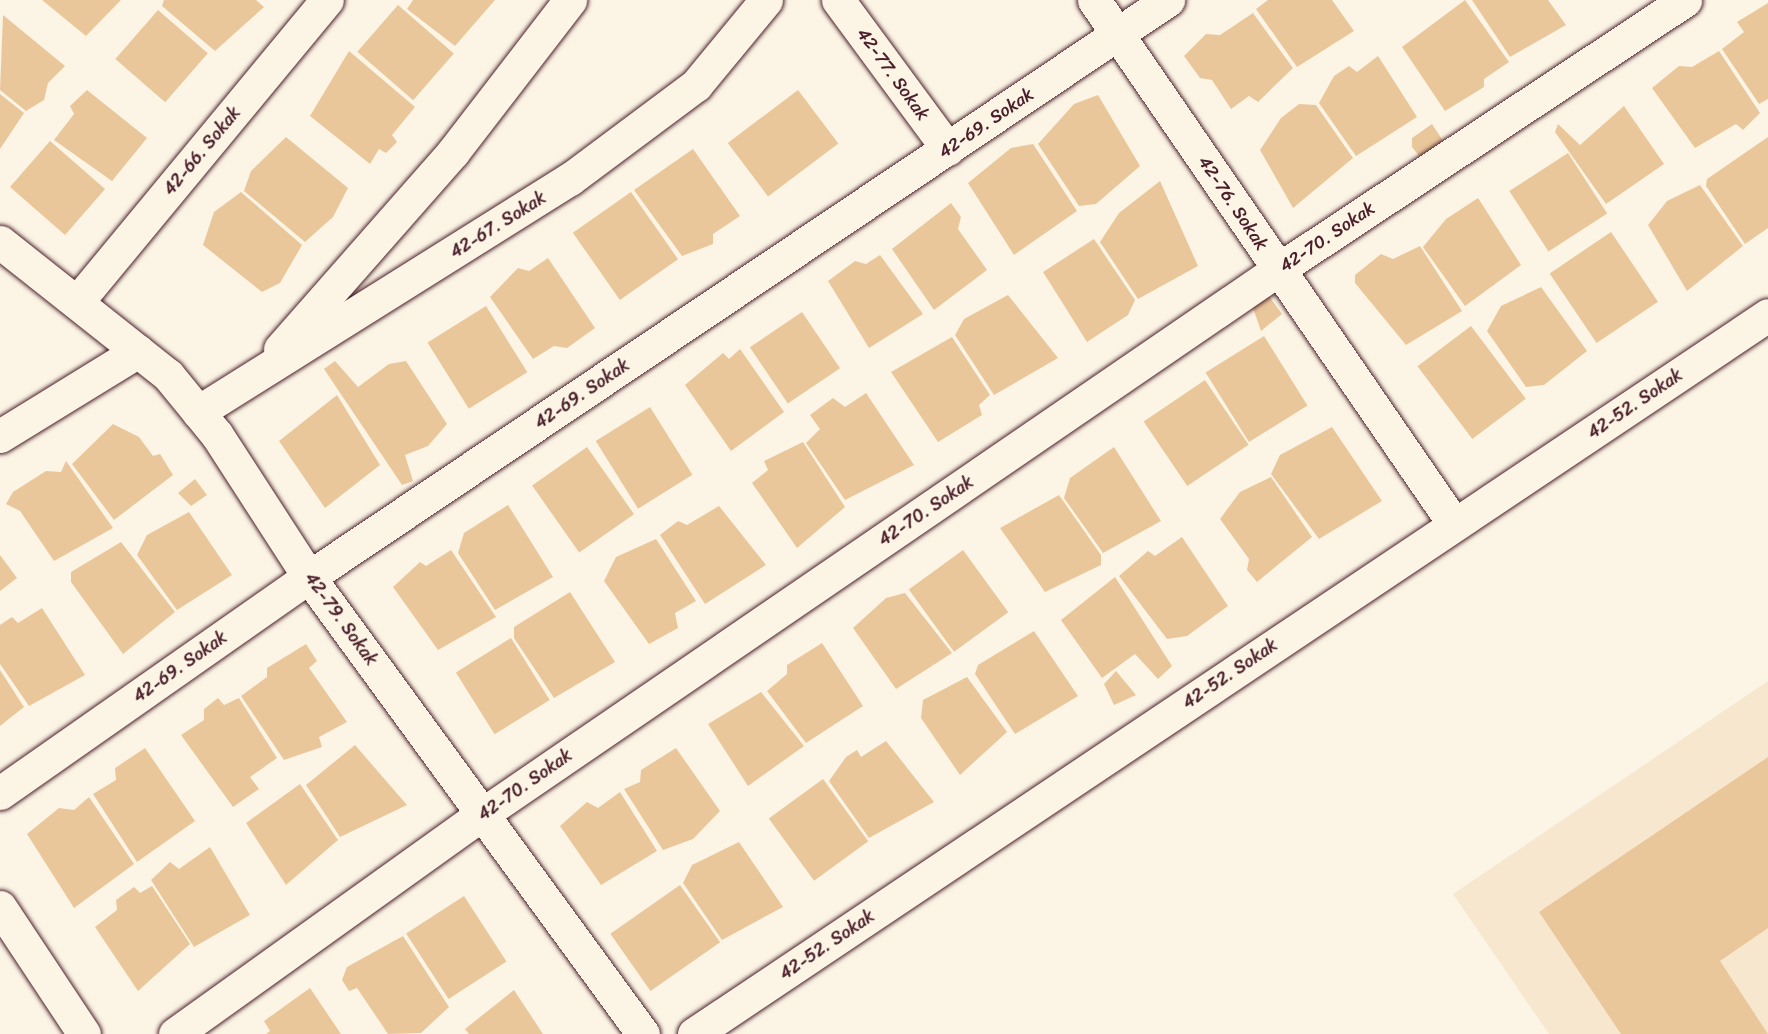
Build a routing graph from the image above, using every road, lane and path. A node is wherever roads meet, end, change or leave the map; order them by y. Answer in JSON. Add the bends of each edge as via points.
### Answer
{"nodes":[{"id":1,"x":327,"y":0,"type":"edge"},
{"id":2,"x":570,"y":0,"type":"edge"},
{"id":3,"x":766,"y":0,"type":"edge"},
{"id":4,"x":838,"y":0,"type":"edge"},
{"id":5,"x":1094,"y":0,"type":"edge"},
{"id":6,"x":1168,"y":0,"type":"edge"},
{"id":7,"x":1685,"y":0,"type":"edge"},
{"id":8,"x":1118,"y":34,"type":"junction"},
{"id":9,"x":948,"y":149,"type":"junction"},
{"id":10,"x":4,"y":252,"type":"edge"},
{"id":11,"x":1279,"y":269,"type":"junction"},
{"id":12,"x":77,"y":302,"type":"junction"},
{"id":13,"x":1768,"y":315,"type":"edge"},
{"id":14,"x":138,"y":351,"type":"junction"},
{"id":15,"x":255,"y":377,"type":"junction"},
{"id":16,"x":198,"y":412,"type":"junction"},
{"id":17,"x":0,"y":436,"type":"edge"},
{"id":18,"x":1454,"y":524,"type":"junction"},
{"id":19,"x":309,"y":577,"type":"junction"},
{"id":20,"x":0,"y":794,"type":"edge"},
{"id":21,"x":484,"y":813,"type":"junction"},
{"id":22,"x":0,"y":907,"type":"edge"},
{"id":23,"x":84,"y":1034,"type":"edge"},
{"id":24,"x":175,"y":1034,"type":"edge"},
{"id":25,"x":643,"y":1034,"type":"edge"},
{"id":26,"x":694,"y":1034,"type":"edge"}],
"edges":[{"from":1,"to":12,"type":"street","name":"42-66. Sokak"},
{"from":2,"to":15,"type":"street","via":[[453,152]]},
{"from":3,"to":15,"type":"street","name":"42-67. Sokak","via":[[696,85],[570,179]]},
{"from":4,"to":9,"type":"street","name":"42-77. Sokak"},
{"from":5,"to":8,"type":"street","name":"42-76. Sokak"},
{"from":6,"to":8,"type":"street","name":"42-69. Sokak"},
{"from":7,"to":11,"type":"street","name":"42-70. Sokak"},
{"from":8,"to":9,"type":"street","name":"42-69. Sokak"},
{"from":8,"to":11,"type":"street","name":"42-76. Sokak"},
{"from":9,"to":19,"type":"street","name":"42-69. Sokak"},
{"from":10,"to":12,"type":"street","name":"42-79. Sokak"},
{"from":11,"to":18,"type":"street","name":"42-76. Sokak"},
{"from":11,"to":21,"type":"street","name":"42-70. Sokak"},
{"from":12,"to":14,"type":"street","name":"42-79. Sokak"},
{"from":13,"to":18,"type":"street","name":"42-52. Sokak"},
{"from":14,"to":16,"type":"street","name":"42-79. Sokak","via":[[168,375]]},
{"from":14,"to":17,"type":"street"},
{"from":15,"to":16,"type":"street","name":"42-67. Sokak"},
{"from":16,"to":19,"type":"street","name":"42-79. Sokak"},
{"from":18,"to":26,"type":"street","name":"42-52. Sokak"},
{"from":19,"to":20,"type":"street","name":"42-69. Sokak"},
{"from":19,"to":21,"type":"street","name":"42-79. Sokak"},
{"from":21,"to":24,"type":"street","name":"42-70. Sokak"},
{"from":21,"to":25,"type":"street","name":"42-79. Sokak"},
{"from":22,"to":23,"type":"street"}]}
